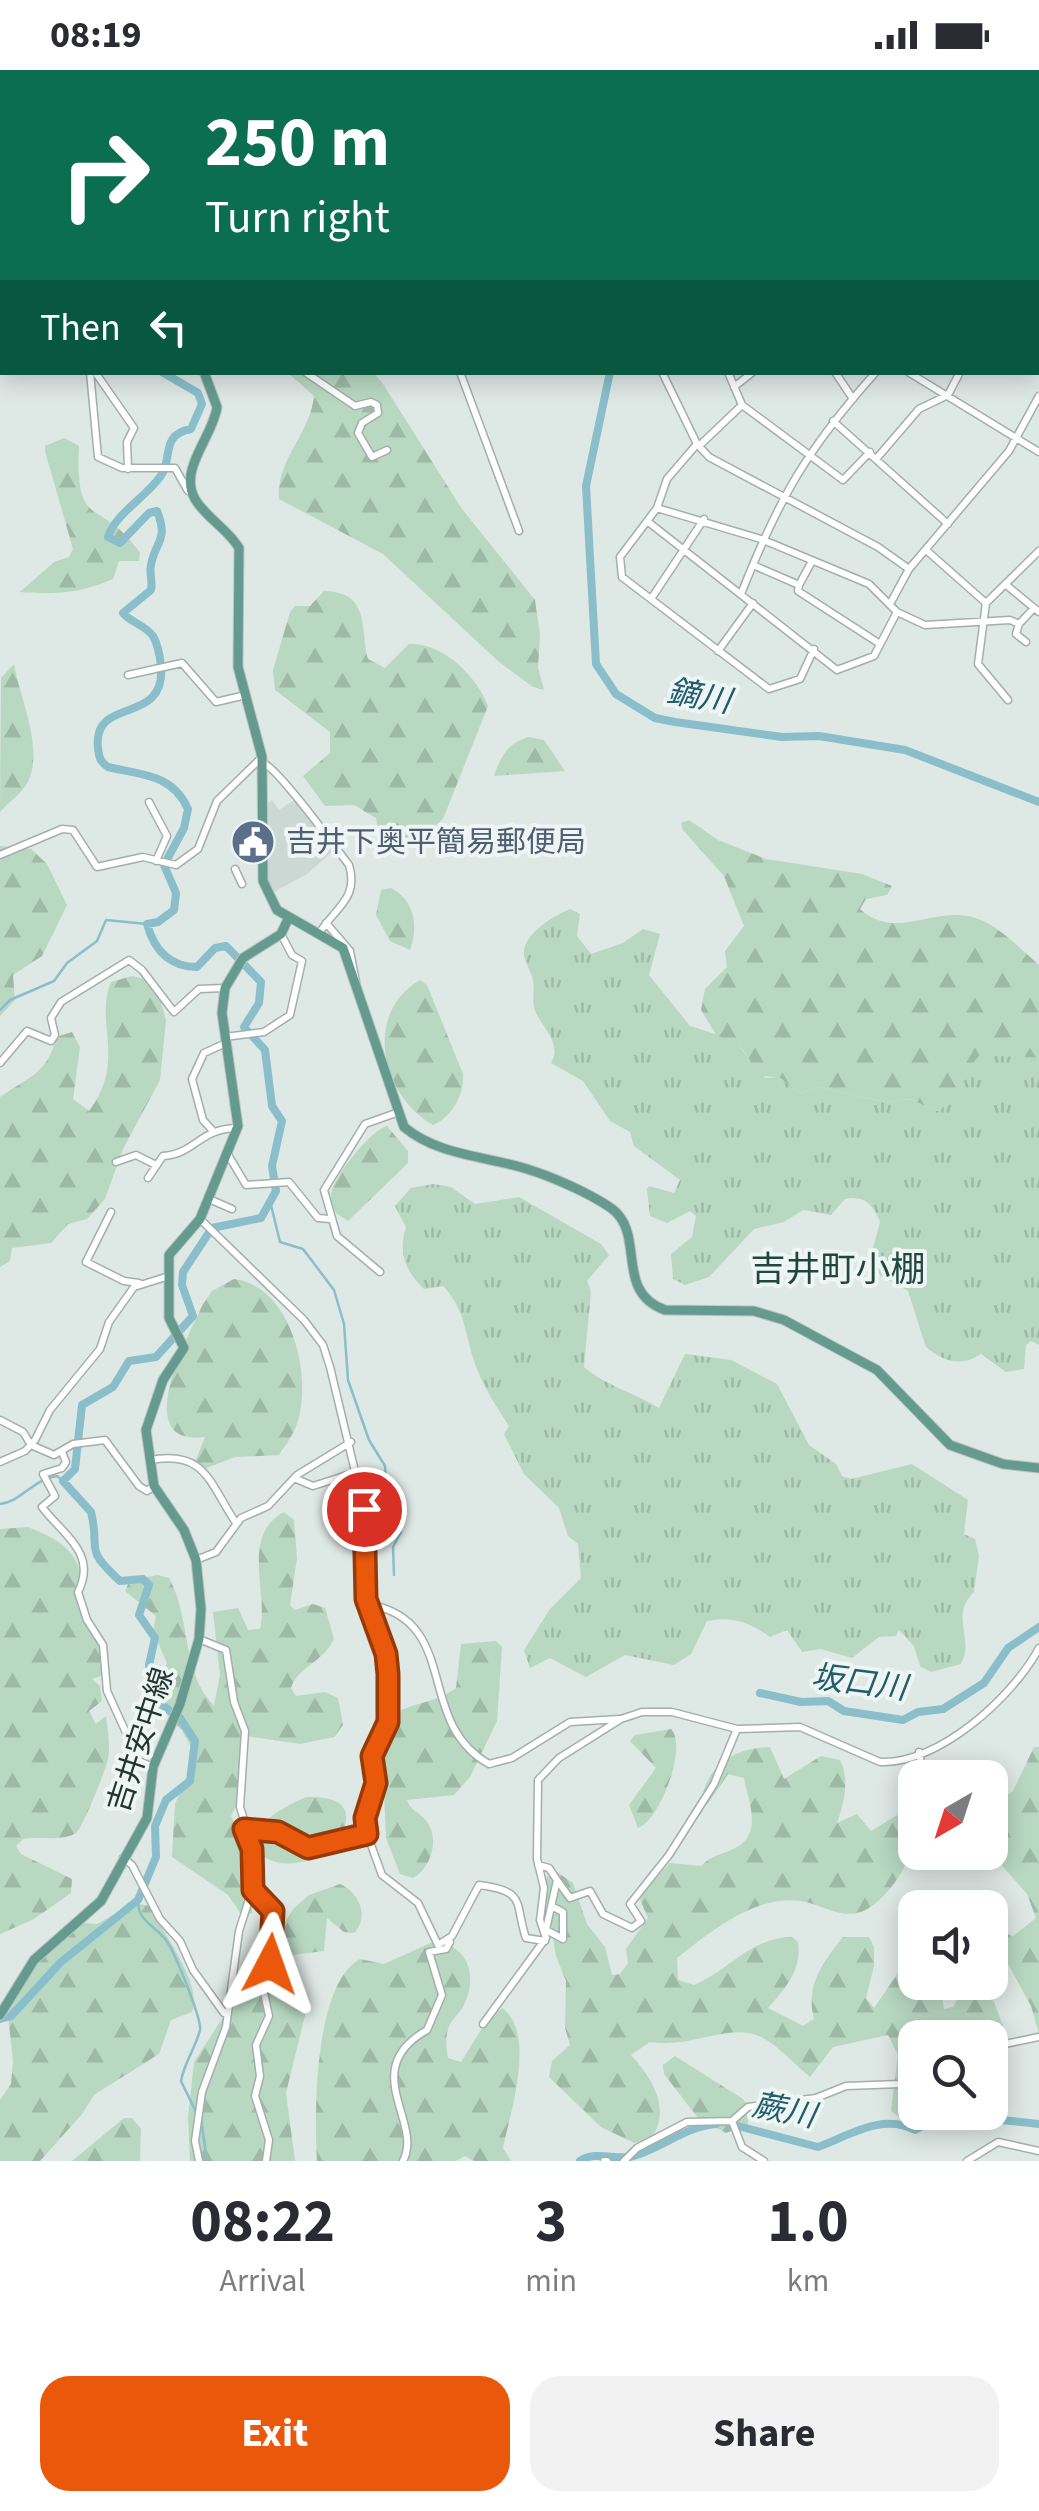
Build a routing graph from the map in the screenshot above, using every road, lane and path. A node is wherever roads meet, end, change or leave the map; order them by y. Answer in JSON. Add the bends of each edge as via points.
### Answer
{"nodes":[{"id":1,"x":93,"y":375,"type":"edge"},
{"id":2,"x":95,"y":375,"type":"edge"},
{"id":3,"x":205,"y":375,"type":"edge"},
{"id":4,"x":309,"y":375,"type":"edge"},
{"id":5,"x":461,"y":375,"type":"edge"},
{"id":6,"x":663,"y":375,"type":"edge"},
{"id":7,"x":729,"y":375,"type":"edge"},
{"id":8,"x":749,"y":375,"type":"edge"},
{"id":9,"x":837,"y":375,"type":"edge"},
{"id":10,"x":873,"y":375,"type":"edge"},
{"id":11,"x":913,"y":375,"type":"edge"},
{"id":12,"x":958,"y":375,"type":"edge"},
{"id":13,"x":734,"y":387,"type":"junction"},
{"id":14,"x":948,"y":395,"type":"junction"},
{"id":15,"x":1039,"y":396,"type":"edge"},
{"id":16,"x":853,"y":399,"type":"junction"},
{"id":17,"x":742,"y":405,"type":"junction"},
{"id":18,"x":833,"y":421,"type":"junction"},
{"id":19,"x":1017,"y":438,"type":"junction"},
{"id":20,"x":698,"y":445,"type":"junction"},
{"id":21,"x":388,"y":450,"type":"dead end"},
{"id":22,"x":870,"y":452,"type":"junction"},
{"id":23,"x":1039,"y":452,"type":"edge"},
{"id":24,"x":809,"y":453,"type":"junction"},
{"id":25,"x":877,"y":458,"type":"junction"},
{"id":26,"x":128,"y":469,"type":"junction"},
{"id":27,"x":783,"y":495,"type":"junction"},
{"id":28,"x":194,"y":498,"type":"junction"},
{"id":29,"x":657,"y":508,"type":"junction"},
{"id":30,"x":704,"y":519,"type":"junction"},
{"id":31,"x":647,"y":521,"type":"junction"},
{"id":32,"x":948,"y":524,"type":"junction"},
{"id":33,"x":519,"y":531,"type":"dead end"},
{"id":34,"x":761,"y":539,"type":"junction"},
{"id":35,"x":685,"y":550,"type":"junction"},
{"id":36,"x":926,"y":550,"type":"junction"},
{"id":37,"x":1039,"y":551,"type":"edge"},
{"id":38,"x":811,"y":563,"type":"junction"},
{"id":39,"x":752,"y":565,"type":"junction"},
{"id":40,"x":909,"y":569,"type":"junction"},
{"id":41,"x":1005,"y":584,"type":"junction"},
{"id":42,"x":799,"y":585,"type":"junction"},
{"id":43,"x":741,"y":594,"type":"junction"},
{"id":44,"x":651,"y":599,"type":"junction"},
{"id":45,"x":753,"y":603,"type":"junction"},
{"id":46,"x":986,"y":603,"type":"junction"},
{"id":47,"x":890,"y":604,"type":"junction"},
{"id":48,"x":1036,"y":610,"type":"edge"},
{"id":49,"x":897,"y":612,"type":"junction"},
{"id":50,"x":981,"y":621,"type":"junction"},
{"id":51,"x":1019,"y":624,"type":"junction"},
{"id":52,"x":1026,"y":642,"type":"dead end"},
{"id":53,"x":880,"y":644,"type":"junction"},
{"id":54,"x":814,"y":649,"type":"junction"},
{"id":55,"x":718,"y":650,"type":"junction"},
{"id":56,"x":128,"y":675,"type":"dead end"},
{"id":57,"x":246,"y":695,"type":"junction"},
{"id":58,"x":1008,"y":700,"type":"dead end"},
{"id":59,"x":262,"y":760,"type":"junction"},
{"id":60,"x":149,"y":802,"type":"dead end"},
{"id":61,"x":0,"y":855,"type":"edge"},
{"id":62,"x":162,"y":863,"type":"junction"},
{"id":63,"x":235,"y":869,"type":"dead end"},
{"id":64,"x":242,"y":884,"type":"dead end"},
{"id":65,"x":289,"y":917,"type":"junction"},
{"id":66,"x":323,"y":928,"type":"junction"},
{"id":67,"x":281,"y":934,"type":"junction"},
{"id":68,"x":225,"y":988,"type":"junction"},
{"id":69,"x":225,"y":1040,"type":"junction"},
{"id":70,"x":0,"y":1064,"type":"edge"},
{"id":71,"x":396,"y":1113,"type":"junction"},
{"id":72,"x":238,"y":1128,"type":"junction"},
{"id":73,"x":213,"y":1131,"type":"junction"},
{"id":74,"x":227,"y":1153,"type":"junction"},
{"id":75,"x":116,"y":1162,"type":"dead end"},
{"id":76,"x":156,"y":1165,"type":"junction"},
{"id":77,"x":148,"y":1178,"type":"dead end"},
{"id":78,"x":208,"y":1198,"type":"junction"},
{"id":79,"x":232,"y":1209,"type":"dead end"},
{"id":80,"x":110,"y":1212,"type":"dead end"},
{"id":81,"x":330,"y":1219,"type":"junction"},
{"id":82,"x":202,"y":1221,"type":"junction"},
{"id":83,"x":380,"y":1272,"type":"dead end"},
{"id":84,"x":169,"y":1276,"type":"junction"},
{"id":85,"x":140,"y":1283,"type":"junction"},
{"id":86,"x":0,"y":1420,"type":"edge"},
{"id":87,"x":351,"y":1442,"type":"junction"},
{"id":88,"x":30,"y":1445,"type":"junction"},
{"id":89,"x":62,"y":1452,"type":"junction"},
{"id":90,"x":150,"y":1460,"type":"junction"},
{"id":91,"x":0,"y":1462,"type":"edge"},
{"id":92,"x":1039,"y":1468,"type":"edge"},
{"id":93,"x":357,"y":1472,"type":"junction"},
{"id":94,"x":294,"y":1478,"type":"junction"},
{"id":95,"x":154,"y":1486,"type":"junction"},
{"id":96,"x":236,"y":1523,"type":"junction"},
{"id":97,"x":196,"y":1560,"type":"junction"},
{"id":98,"x":368,"y":1604,"type":"junction"},
{"id":99,"x":199,"y":1640,"type":"junction"},
{"id":100,"x":1039,"y":1648,"type":"edge"},
{"id":101,"x":621,"y":1718,"type":"junction"},
{"id":102,"x":737,"y":1729,"type":"junction"},
{"id":103,"x":919,"y":1752,"type":"junction"},
{"id":104,"x":921,"y":1760,"type":"edge"},
{"id":105,"x":153,"y":1767,"type":"junction"},
{"id":106,"x":244,"y":1829,"type":"junction"},
{"id":107,"x":367,"y":1834,"type":"junction"},
{"id":108,"x":122,"y":1857,"type":"junction"},
{"id":109,"x":538,"y":1865,"type":"junction"},
{"id":110,"x":556,"y":1880,"type":"junction"},
{"id":111,"x":253,"y":1890,"type":"junction"},
{"id":112,"x":553,"y":1907,"type":"junction"},
{"id":113,"x":546,"y":1935,"type":"junction"},
{"id":114,"x":452,"y":1936,"type":"junction"},
{"id":115,"x":225,"y":2014,"type":"junction"},
{"id":116,"x":0,"y":2015,"type":"edge"},
{"id":117,"x":483,"y":2024,"type":"dead end"},
{"id":118,"x":1039,"y":2037,"type":"edge"},
{"id":119,"x":1008,"y":2043,"type":"edge"},
{"id":120,"x":898,"y":2084,"type":"edge"},
{"id":121,"x":732,"y":2125,"type":"junction"},
{"id":122,"x":1039,"y":2151,"type":"edge"},
{"id":123,"x":198,"y":2161,"type":"edge"},
{"id":124,"x":266,"y":2161,"type":"edge"},
{"id":125,"x":403,"y":2161,"type":"edge"},
{"id":126,"x":624,"y":2161,"type":"edge"},
{"id":127,"x":764,"y":2161,"type":"edge"},
{"id":128,"x":967,"y":2161,"type":"edge"}],
"edges":[{"from":1,"to":26,"type":"street","via":[[95,450],[103,462]]},
{"from":2,"to":26,"type":"street","via":[[134,428]]},
{"from":3,"to":28,"type":"main road","via":[[217,407],[191,472]]},
{"from":4,"to":21,"type":"street","via":[[355,406],[377,405],[378,413],[358,433],[372,457]]},
{"from":5,"to":33,"type":"street"},
{"from":6,"to":20,"type":"street"},
{"from":7,"to":13,"type":"street"},
{"from":8,"to":13,"type":"street"},
{"from":9,"to":16,"type":"street"},
{"from":10,"to":16,"type":"street"},
{"from":11,"to":14,"type":"street"},
{"from":12,"to":14,"type":"street"},
{"from":13,"to":17,"type":"street"},
{"from":14,"to":19,"type":"street"},
{"from":14,"to":25,"type":"street","via":[[920,408]]},
{"from":15,"to":19,"type":"street"},
{"from":16,"to":18,"type":"street"},
{"from":17,"to":20,"type":"street"},
{"from":17,"to":24,"type":"street"},
{"from":18,"to":22,"type":"street"},
{"from":18,"to":24,"type":"street"},
{"from":19,"to":23,"type":"street"},
{"from":19,"to":32,"type":"street"},
{"from":20,"to":27,"type":"street","via":[[734,473]]},
{"from":20,"to":29,"type":"street","via":[[667,479]]},
{"from":22,"to":24,"type":"street","via":[[846,481]]},
{"from":22,"to":25,"type":"street"},
{"from":24,"to":27,"type":"street"},
{"from":25,"to":32,"type":"street"},
{"from":26,"to":28,"type":"street","via":[[181,472]]},
{"from":27,"to":34,"type":"street"},
{"from":27,"to":40,"type":"street"},
{"from":28,"to":57,"type":"main road","via":[[239,548],[238,667]]},
{"from":29,"to":30,"type":"street"},
{"from":29,"to":31,"type":"street"},
{"from":30,"to":34,"type":"street"},
{"from":30,"to":35,"type":"street"},
{"from":31,"to":35,"type":"street"},
{"from":31,"to":44,"type":"street","via":[[620,557],[622,576]]},
{"from":32,"to":36,"type":"street"},
{"from":34,"to":38,"type":"street"},
{"from":34,"to":39,"type":"street"},
{"from":35,"to":43,"type":"street"},
{"from":35,"to":44,"type":"street"},
{"from":36,"to":40,"type":"street"},
{"from":36,"to":46,"type":"street"},
{"from":37,"to":41,"type":"street"},
{"from":38,"to":42,"type":"street"},
{"from":38,"to":47,"type":"street","via":[[869,584]]},
{"from":39,"to":42,"type":"street"},
{"from":39,"to":43,"type":"street"},
{"from":40,"to":47,"type":"street"},
{"from":41,"to":46,"type":"street"},
{"from":41,"to":48,"type":"street"},
{"from":42,"to":53,"type":"street"},
{"from":43,"to":45,"type":"street"},
{"from":44,"to":55,"type":"street"},
{"from":45,"to":54,"type":"street"},
{"from":45,"to":55,"type":"street"},
{"from":46,"to":50,"type":"street"},
{"from":47,"to":49,"type":"street"},
{"from":48,"to":51,"type":"street"},
{"from":49,"to":50,"type":"street","via":[[925,625]]},
{"from":49,"to":53,"type":"street"},
{"from":50,"to":51,"type":"street"},
{"from":50,"to":58,"type":"street","via":[[978,664]]},
{"from":51,"to":52,"type":"street","via":[[1016,634]]},
{"from":53,"to":54,"type":"street","via":[[874,656],[837,670]]},
{"from":54,"to":55,"type":"street","via":[[800,679],[772,690]]},
{"from":56,"to":57,"type":"street","via":[[182,663],[216,702]]},
{"from":57,"to":59,"type":"main road"},
{"from":59,"to":62,"type":"street","via":[[217,801],[198,849],[176,865]]},
{"from":59,"to":65,"type":"main road","via":[[261,874],[274,906]]},
{"from":59,"to":66,"type":"street","via":[[349,865],[350,899]]},
{"from":60,"to":62,"type":"street","via":[[166,836]]},
{"from":61,"to":62,"type":"street","via":[[62,829],[72,830],[96,868],[142,857]]},
{"from":63,"to":64,"type":"street"},
{"from":65,"to":66,"type":"main road"},
{"from":65,"to":67,"type":"main road"},
{"from":66,"to":71,"type":"main road","via":[[342,948]]},
{"from":67,"to":68,"type":"main road","name":"吉井安中線","via":[[239,963]]},
{"from":67,"to":69,"type":"street","via":[[302,961],[287,1018]]},
{"from":68,"to":69,"type":"main road","name":"吉井安中線"},
{"from":68,"to":70,"type":"street","via":[[199,989],[174,1012],[129,960],[61,1002],[51,1018],[51,1041],[27,1030]]},
{"from":69,"to":72,"type":"main road","name":"吉井安中線"},
{"from":69,"to":73,"type":"street","via":[[204,1054],[192,1079],[203,1120]]},
{"from":71,"to":81,"type":"street","via":[[366,1124],[326,1185]]},
{"from":71,"to":92,"type":"main road","via":[[415,1136],[466,1156],[529,1169],[612,1208],[624,1228],[639,1293],[650,1304],[763,1312],[784,1320],[877,1370],[950,1445],[1003,1464]]},
{"from":72,"to":73,"type":"street"},
{"from":72,"to":74,"type":"main road","name":"吉井安中線"},
{"from":73,"to":76,"type":"street"},
{"from":74,"to":78,"type":"main road","name":"吉井安中線"},
{"from":74,"to":81,"type":"street","via":[[246,1185],[275,1180],[299,1190],[321,1220]]},
{"from":75,"to":76,"type":"street","via":[[136,1155]]},
{"from":76,"to":77,"type":"street"},
{"from":78,"to":79,"type":"street"},
{"from":78,"to":82,"type":"main road","name":"吉井安中線"},
{"from":80,"to":85,"type":"street","via":[[86,1262]]},
{"from":81,"to":83,"type":"street","via":[[340,1240]]},
{"from":82,"to":84,"type":"main road","name":"吉井安中線","via":[[171,1249]]},
{"from":82,"to":87,"type":"street","via":[[319,1339]]},
{"from":84,"to":85,"type":"street"},
{"from":84,"to":90,"type":"main road","name":"吉井安中線","via":[[168,1318],[184,1348],[163,1380],[146,1430]]},
{"from":85,"to":88,"type":"street"},
{"from":86,"to":88,"type":"street","via":[[17,1427]]},
{"from":87,"to":93,"type":"street"},
{"from":87,"to":94,"type":"street"},
{"from":88,"to":89,"type":"street"},
{"from":88,"to":91,"type":"street"},
{"from":89,"to":95,"type":"street","via":[[72,1444],[105,1440],[139,1486]]},
{"from":89,"to":105,"type":"street","via":[[62,1468],[43,1474],[55,1490],[42,1507],[78,1548],[86,1578],[78,1592],[103,1645],[107,1691],[139,1762]]},
{"from":90,"to":95,"type":"main road","name":"吉井安中線"},
{"from":90,"to":96,"type":"street","via":[[188,1458],[198,1464]]},
{"from":93,"to":94,"type":"street","via":[[313,1486]]},
{"from":93,"to":98,"type":"street"},
{"from":94,"to":96,"type":"street","via":[[268,1506]]},
{"from":95,"to":97,"type":"main road","name":"吉井安中線"},
{"from":96,"to":97,"type":"street","via":[[216,1552]]},
{"from":97,"to":99,"type":"main road","name":"吉井安中線"},
{"from":98,"to":101,"type":"street","via":[[409,1619],[431,1659],[445,1711],[489,1764],[512,1758],[570,1722]]},
{"from":98,"to":107,"type":"street","via":[[386,1654],[388,1722],[372,1756],[376,1783]]},
{"from":99,"to":105,"type":"main road","name":"吉井安中線"},
{"from":99,"to":106,"type":"street","via":[[226,1650],[247,1750],[240,1797]]},
{"from":100,"to":103,"type":"street","via":[[1019,1679],[959,1735]]},
{"from":101,"to":102,"type":"street","via":[[672,1712]]},
{"from":101,"to":109,"type":"street","via":[[559,1758],[538,1780]]},
{"from":102,"to":103,"type":"street","via":[[800,1726],[885,1763]]},
{"from":102,"to":110,"type":"street","via":[[714,1784],[630,1904],[639,1925],[603,1914],[590,1891],[570,1898]]},
{"from":103,"to":104,"type":"street"},
{"from":105,"to":108,"type":"main road","name":"吉井安中線","via":[[149,1812]]},
{"from":106,"to":107,"type":"street","via":[[278,1832],[308,1848]]},
{"from":106,"to":111,"type":"street"},
{"from":107,"to":114,"type":"street","via":[[382,1875],[418,1904],[435,1943]]},
{"from":108,"to":115,"type":"street"},
{"from":108,"to":116,"type":"main road","name":"吉井安中線","via":[[101,1901],[38,1956]]},
{"from":109,"to":110,"type":"street"},
{"from":109,"to":113,"type":"street"},
{"from":110,"to":112,"type":"street"},
{"from":111,"to":115,"type":"street"},
{"from":111,"to":124,"type":"street","via":[[274,1920],[274,1955],[262,1983],[268,2016],[256,2045],[255,2096],[269,2140]]},
{"from":112,"to":113,"type":"street"},
{"from":112,"to":113,"type":"street","via":[[564,1912],[563,1939]]},
{"from":113,"to":114,"type":"street","via":[[526,1938],[514,1895],[482,1885],[472,1891]]},
{"from":113,"to":117,"type":"street"},
{"from":114,"to":125,"type":"street","via":[[446,1949],[429,1952],[440,2002],[427,2030],[414,2036],[396,2062]]},
{"from":115,"to":123,"type":"street","via":[[199,2110]]},
{"from":118,"to":119,"type":"street"},
{"from":120,"to":121,"type":"street","via":[[846,2086],[816,2098],[748,2107]]},
{"from":121,"to":126,"type":"street","via":[[687,2122]]},
{"from":121,"to":127,"type":"street","via":[[742,2147]]},
{"from":122,"to":128,"type":"street","via":[[998,2142]]}]}
